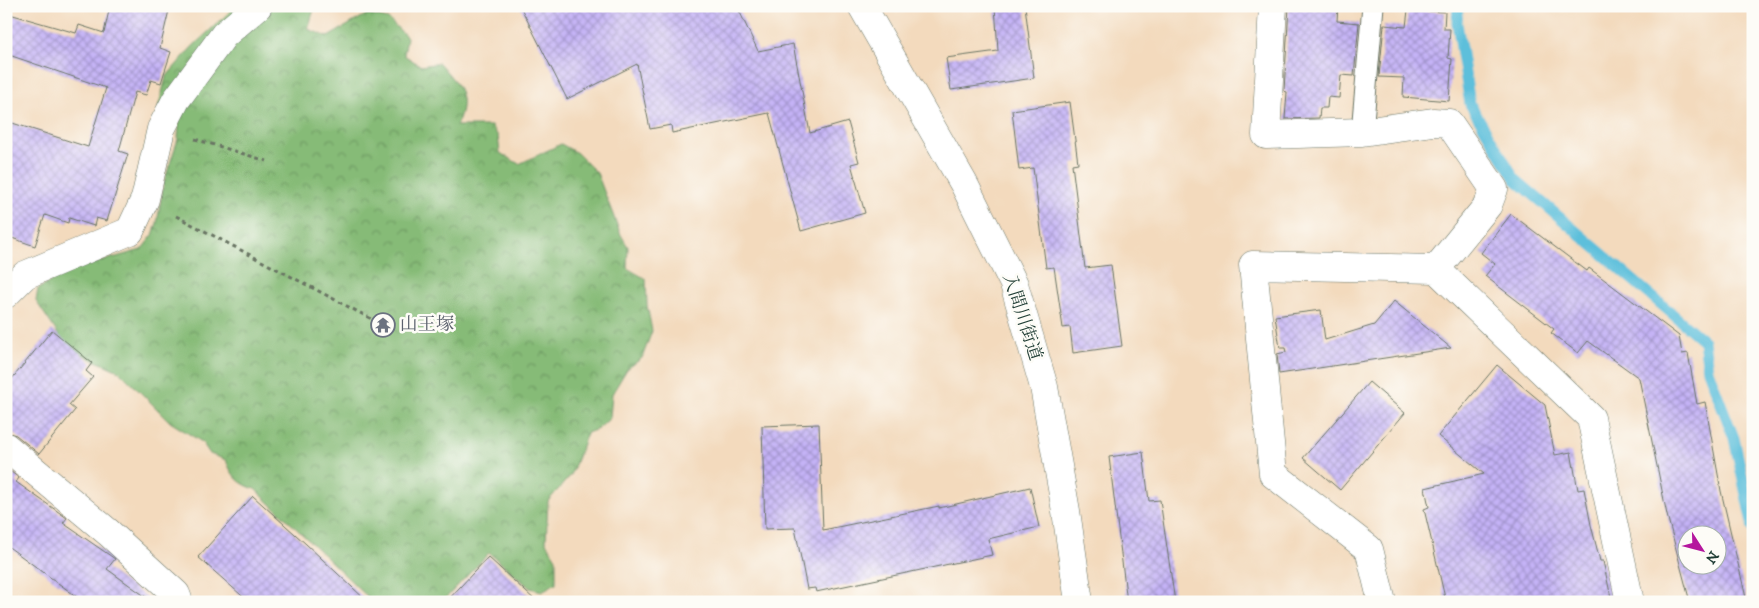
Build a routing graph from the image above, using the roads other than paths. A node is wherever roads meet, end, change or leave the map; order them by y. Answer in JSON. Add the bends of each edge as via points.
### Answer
{"nodes":[{"id":1,"x":258,"y":6,"type":"edge"},
{"id":2,"x":862,"y":6,"type":"edge"},
{"id":3,"x":1273,"y":6,"type":"edge"},
{"id":4,"x":1373,"y":6,"type":"edge"},
{"id":5,"x":1362,"y":132,"type":"junction"},
{"id":6,"x":1436,"y":269,"type":"junction"},
{"id":7,"x":6,"y":294,"type":"edge"},
{"id":8,"x":6,"y":447,"type":"edge"},
{"id":9,"x":179,"y":602,"type":"edge"},
{"id":10,"x":1079,"y":602,"type":"edge"},
{"id":11,"x":1382,"y":602,"type":"edge"},
{"id":12,"x":1630,"y":602,"type":"edge"}],
"edges":[{"from":1,"to":7,"type":"street","via":[[224,35],[176,100],[161,129],[145,200],[130,231],[25,275]]},
{"from":2,"to":10,"type":"street","name":"入間川街道","via":[[964,184],[1014,284],[1044,387]]},
{"from":3,"to":5,"type":"street","via":[[1266,135]]},
{"from":4,"to":5,"type":"lane"},
{"from":5,"to":6,"type":"street","via":[[1433,122],[1450,123],[1494,189],[1488,205]]},
{"from":6,"to":11,"type":"street","via":[[1254,265],[1273,474],[1369,548]]},
{"from":6,"to":12,"type":"street","via":[[1591,418]]},
{"from":8,"to":9,"type":"street","via":[[116,540],[176,594]]}]}
